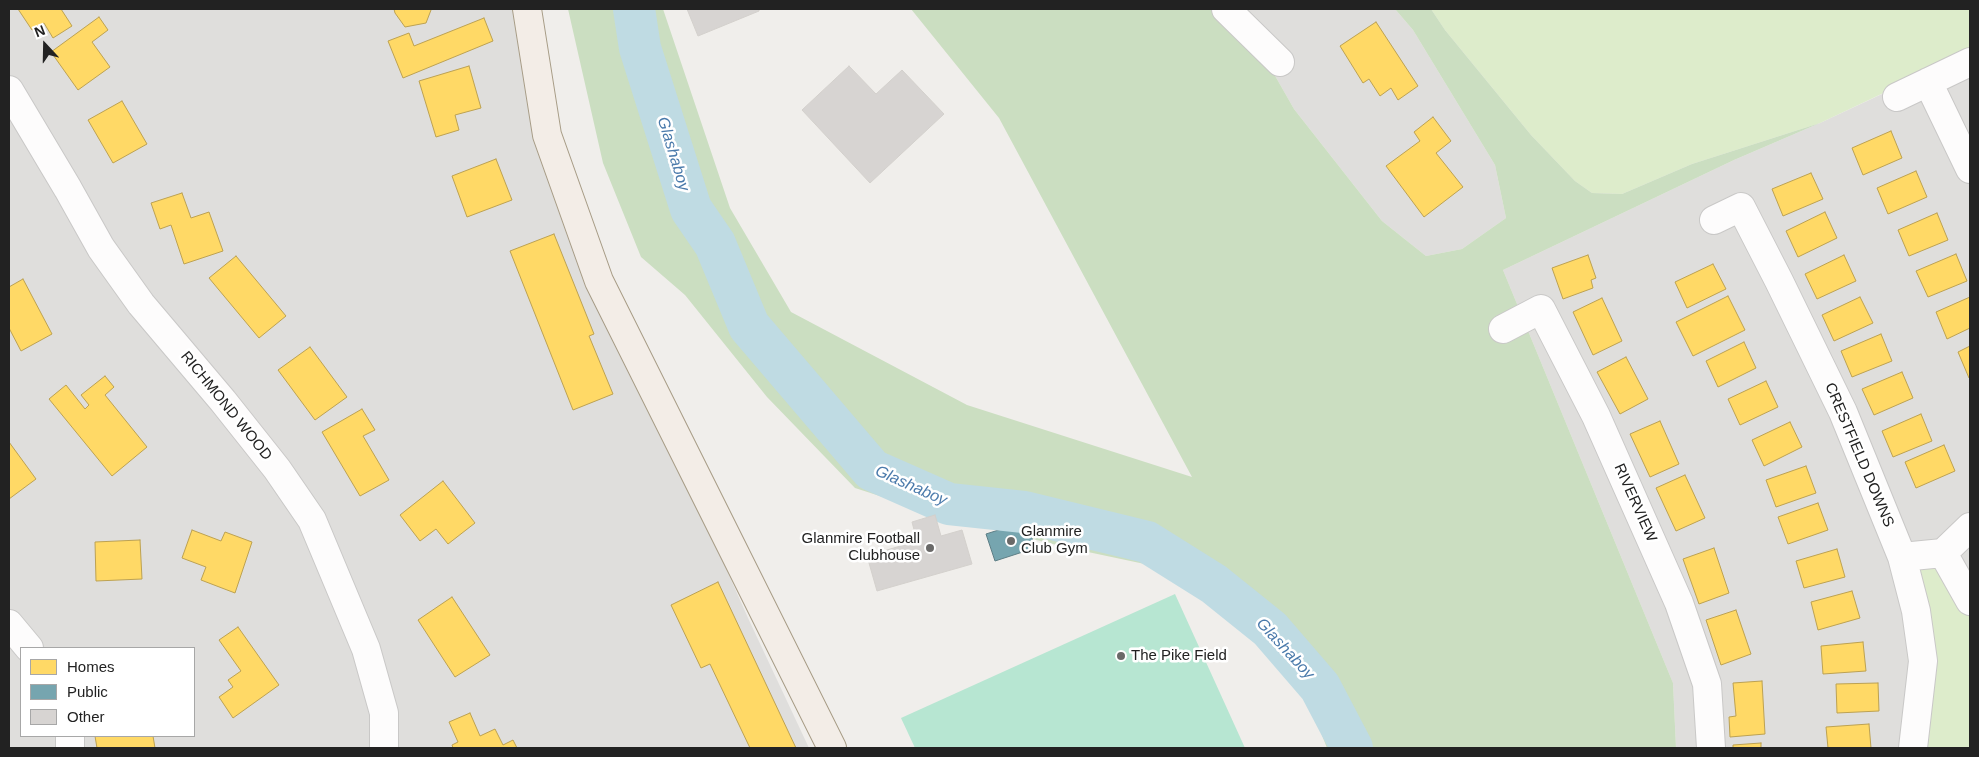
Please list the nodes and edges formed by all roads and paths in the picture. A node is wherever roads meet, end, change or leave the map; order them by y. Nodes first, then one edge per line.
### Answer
1 (527, 9) edge
2 (1226, 9) edge
3 (1280, 62) dead end
4 (1970, 62) edge
5 (1928, 82) junction
6 (9, 90) edge
7 (1897, 97) dead end
8 (1970, 170) edge
9 (1714, 220) dead end
10 (1502, 329) dead end
11 (1970, 527) edge
12 (1943, 553) junction
13 (1902, 557) junction
14 (1970, 601) edge
15 (9, 624) edge
16 (28, 647) edge
17 (384, 748) edge
18 (832, 748) edge
19 (1711, 748) edge
20 (1913, 748) edge

1 - 18 main road
2 - 3 street
4 - 5 street
5 - 7 street
5 - 8 street
6 - 17 street, RICHMOND WOOD
9 - 13 street, CRESTFIELD DOWNS
10 - 19 street, RIVERVIEW
11 - 12 street
12 - 13 street
12 - 14 street
13 - 20 street, CRESTFIELD DOWNS
15 - 16 street

